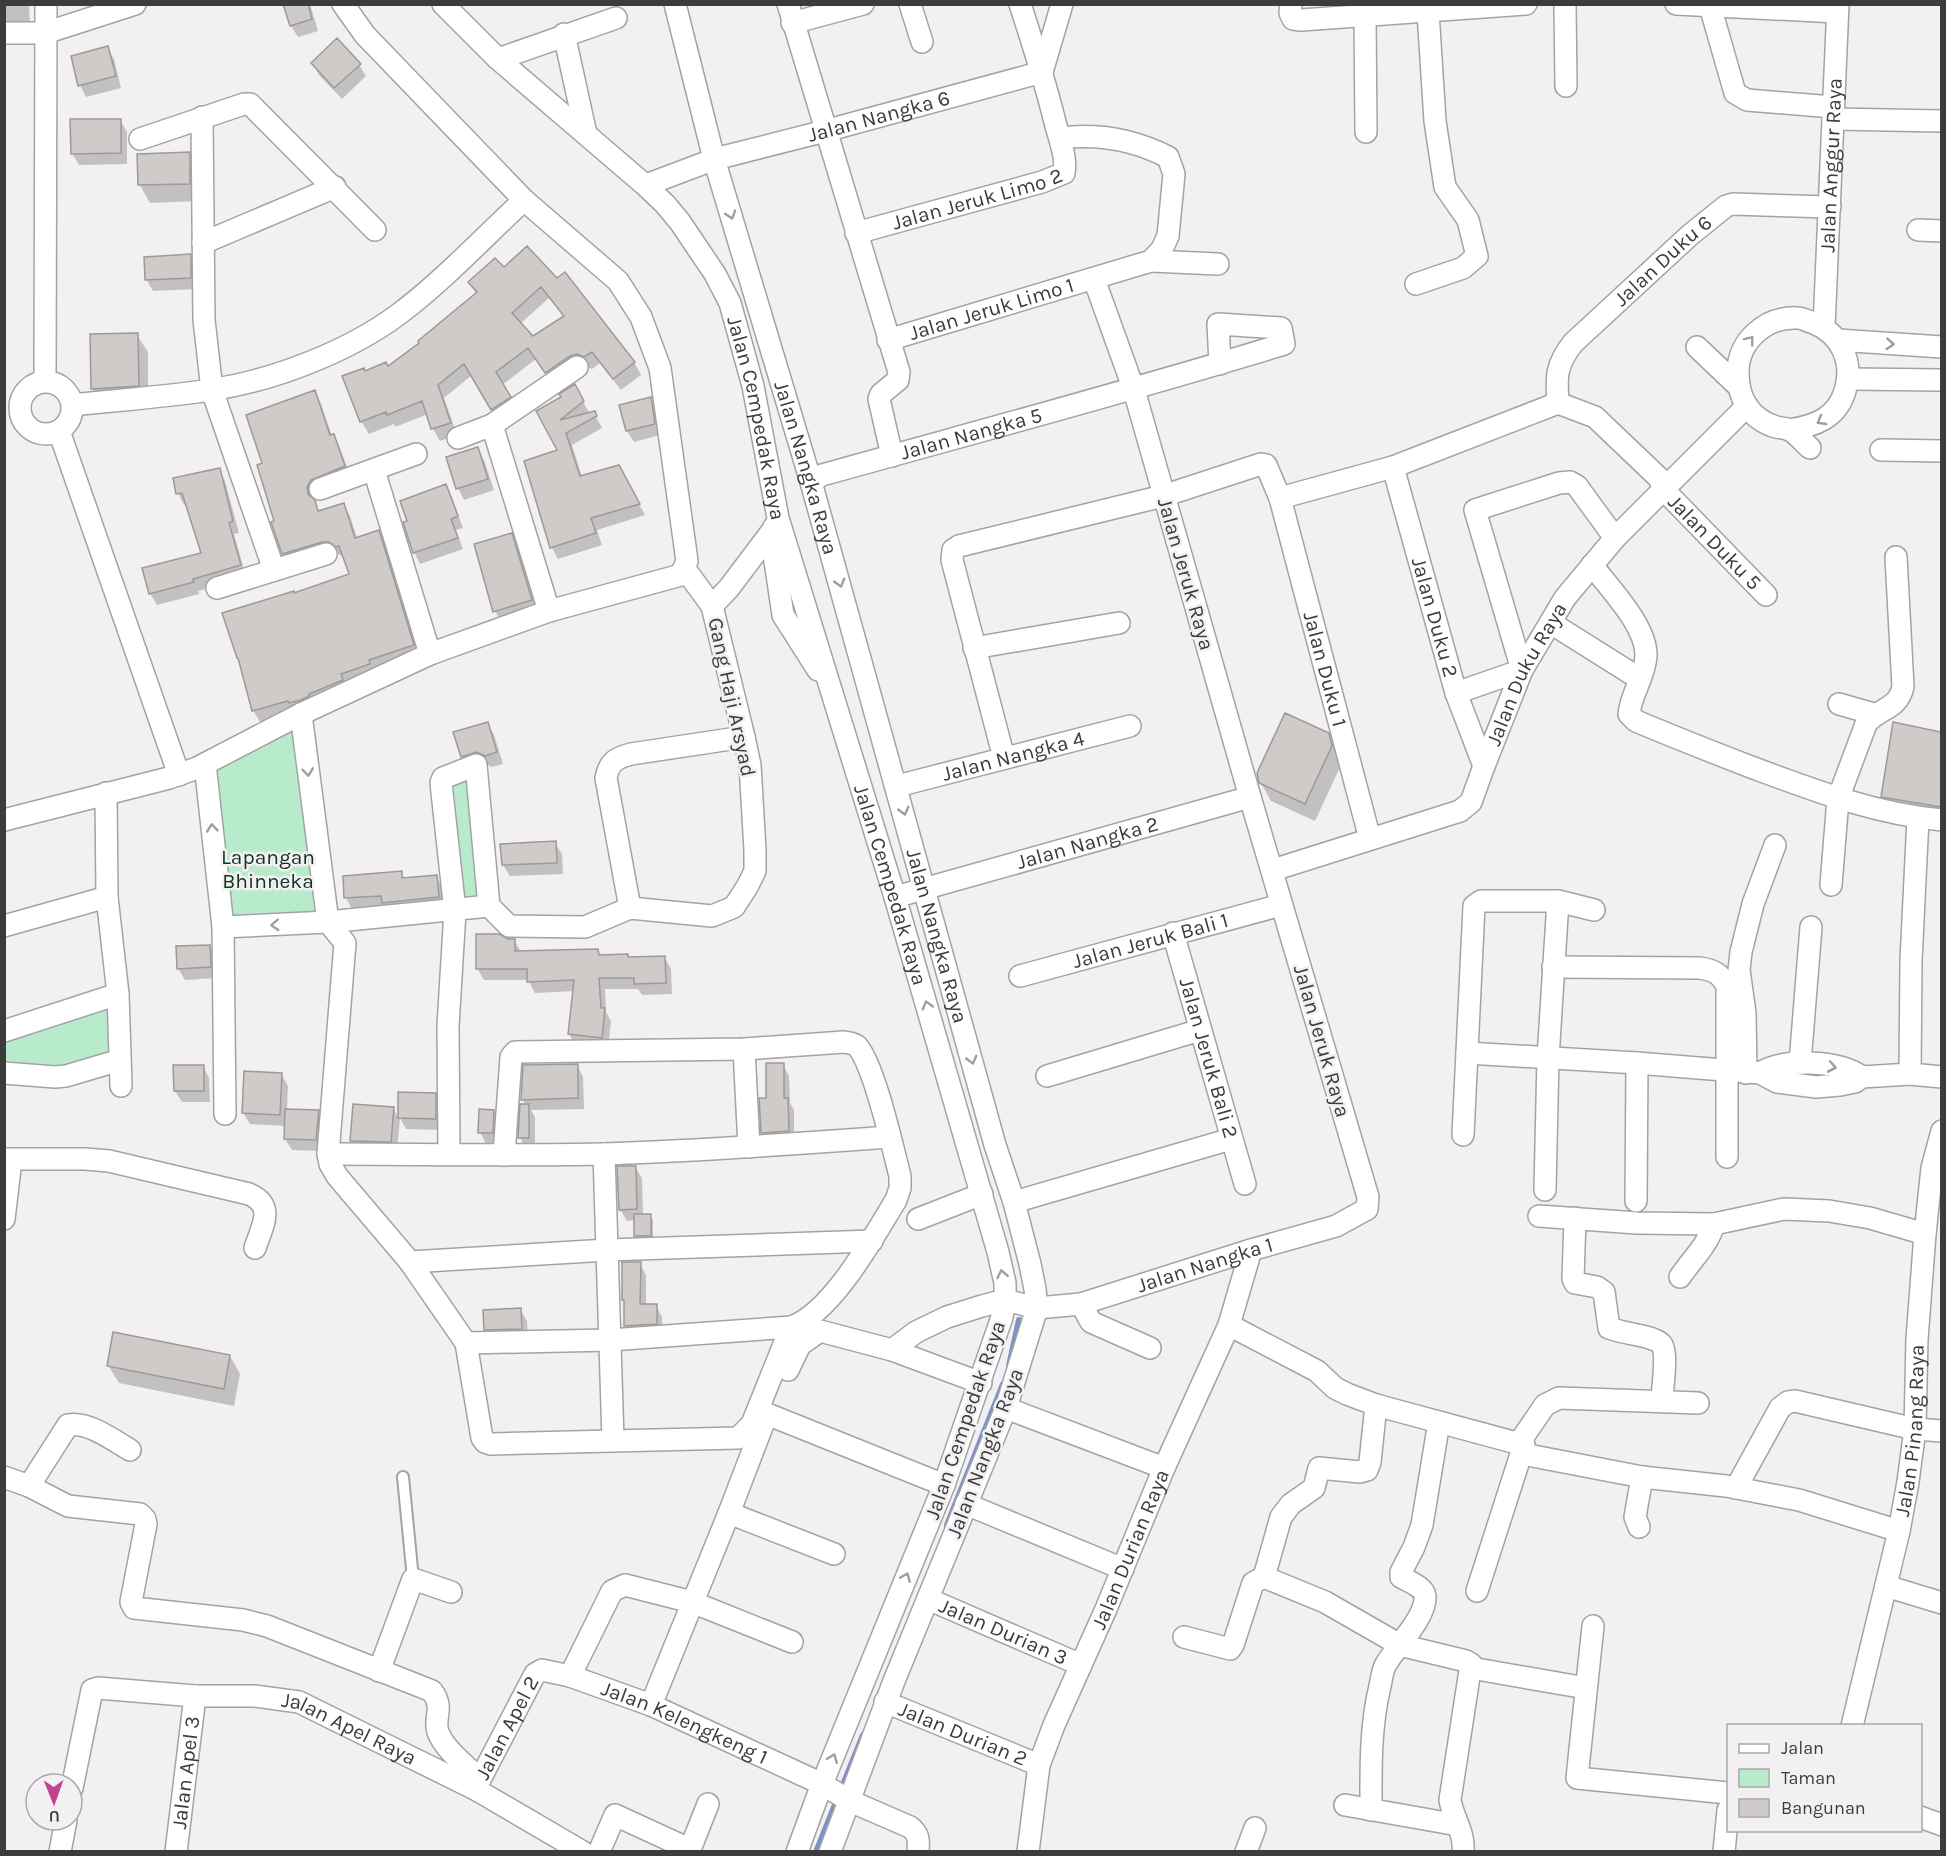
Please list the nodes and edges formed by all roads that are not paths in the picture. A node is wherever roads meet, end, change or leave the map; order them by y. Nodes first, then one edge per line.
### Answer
1 (46, 4) edge
2 (135, 4) edge
3 (343, 4) edge
4 (443, 4) edge
5 (675, 4) edge
6 (863, 4) edge
7 (910, 4) edge
8 (1020, 4) edge
9 (1062, 4) edge
10 (1291, 4) edge
11 (1526, 4) edge
12 (1565, 4) edge
13 (1676, 4) edge
14 (1710, 6) junction
15 (1837, 8) edge
16 (1428, 12) junction
17 (790, 14) edge
18 (1365, 16) junction
19 (616, 18) dead end
20 (4, 33) edge
21 (45, 33) junction
22 (564, 34) junction
23 (922, 42) dead end
24 (498, 59) junction
25 (1042, 72) junction
26 (1566, 86) dead end
27 (1833, 113) junction
28 (202, 117) junction
29 (1941, 121) edge
30 (825, 131) junction
31 (1366, 132) dead end
32 (586, 134) junction
33 (1060, 138) junction
34 (140, 139) dead end
35 (714, 159) junction
36 (646, 185) junction
37 (334, 187) junction
38 (524, 200) junction
39 (1830, 207) junction
40 (375, 230) dead end
41 (1918, 230) dead end
42 (1941, 231) edge
43 (856, 233) junction
44 (203, 243) junction
45 (1151, 261) junction
46 (1218, 264) dead end
47 (1094, 279) junction
48 (1416, 284) dead end
49 (1831, 333) junction
50 (888, 340) junction
51 (1697, 347) dead end
52 (1941, 347) edge
53 (1220, 364) dead end
54 (577, 367) dead end
55 (781, 376) junction
56 (1849, 379) junction
57 (1941, 380) edge
58 (45, 381) junction
59 (753, 386) junction
60 (1738, 386) junction
61 (212, 390) junction
62 (1134, 390) junction
63 (13, 396) edge
64 (1558, 403) junction
65 (73, 405) junction
66 (1747, 406) junction
67 (14, 423) edge
68 (492, 424) junction
69 (1789, 429) junction
70 (59, 431) junction
71 (458, 438) dead end
72 (1810, 448) dead end
73 (1881, 450) dead end
74 (1941, 452) edge
75 (416, 454) dead end
76 (892, 456) junction
77 (1393, 467) junction
78 (374, 470) junction
79 (811, 482) junction
80 (1661, 484) junction
81 (320, 489) dead end
82 (1163, 496) junction
83 (1280, 498) junction
84 (775, 525) junction
85 (1615, 538) junction
86 (326, 554) dead end
87 (1896, 557) dead end
88 (1592, 566) junction
89 (685, 569) junction
90 (274, 570) junction
91 (217, 588) dead end
92 (1766, 595) dead end
93 (712, 606) junction
94 (549, 611) junction
95 (1119, 623) dead end
96 (1551, 623) junction
97 (974, 648) junction
98 (430, 654) junction
99 (1522, 670) junction
100 (1640, 679) junction
101 (1456, 693) junction
102 (1839, 704) dead end
103 (301, 714) junction
104 (1874, 714) junction
105 (1130, 726) dead end
106 (744, 737) junction
107 (1005, 758) junction
108 (205, 764) junction
109 (1484, 766) junction
110 (179, 775) junction
111 (897, 786) junction
112 (106, 793) junction
113 (1250, 798) junction
114 (1838, 799) junction
115 (1918, 818) junction
116 (4, 820) edge
117 (1941, 820) edge
118 (1370, 839) junction
119 (1774, 845) dead end
120 (1273, 870) junction
121 (1831, 885) dead end
122 (925, 888) junction
123 (107, 897) junction
124 (895, 897) junction
125 (1558, 901) junction
126 (1281, 905) junction
127 (489, 906) junction
128 (630, 908) junction
129 (1594, 910) dead end
130 (455, 911) junction
131 (328, 922) junction
132 (4, 926) edge
133 (223, 927) junction
134 (1811, 927) dead end
135 (1173, 933) junction
136 (1553, 967) junction
137 (1020, 976) dead end
138 (118, 994) junction
139 (1200, 1030) junction
140 (4, 1031) edge
141 (744, 1049) junction
142 (1467, 1053) junction
143 (1548, 1058) junction
144 (120, 1060) junction
145 (1637, 1063) junction
146 (1800, 1063) junction
147 (1744, 1072) junction
148 (4, 1073) edge
149 (1910, 1074) junction
150 (1047, 1076) dead end
151 (1862, 1077) junction
152 (1941, 1077) edge
153 (121, 1086) dead end
154 (225, 1114) dead end
155 (1941, 1131) edge
156 (1463, 1135) dead end
157 (890, 1137) junction
158 (1232, 1138) junction
159 (749, 1147) junction
160 (328, 1154) junction
161 (449, 1154) junction
162 (604, 1154) junction
163 (504, 1155) junction
164 (1727, 1157) dead end
165 (8, 1160) edge
166 (1245, 1184) dead end
167 (1545, 1190) dead end
168 (982, 1194) junction
169 (1636, 1201) dead end
170 (1014, 1202) junction
171 (1366, 1209) joint
172 (1539, 1216) dead end
173 (1575, 1218) junction
174 (4, 1219) edge
175 (918, 1219) dead end
176 (1713, 1224) junction
177 (1925, 1234) junction
178 (872, 1241) junction
179 (255, 1248) dead end
180 (607, 1250) junction
181 (1251, 1250) junction
182 (410, 1262) junction
183 (1680, 1277) dead end
184 (1005, 1300) junction
185 (1081, 1304) junction
186 (1036, 1308) junction
187 (1229, 1325) junction
188 (791, 1328) junction
189 (610, 1340) junction
190 (466, 1343) junction
191 (1150, 1348) dead end
192 (892, 1350) junction
193 (981, 1383) junction
194 (1662, 1401) junction
195 (1698, 1402) dead end
196 (1376, 1405) junction
197 (1006, 1408) junction
198 (767, 1414) junction
199 (1440, 1422) junction
200 (1915, 1429) junction
201 (1941, 1431) edge
202 (613, 1440) junction
203 (1521, 1448) junction
204 (130, 1450) dead end
205 (1164, 1468) junction
206 (4, 1477) edge
207 (1642, 1477) junction
208 (403, 1478) dead end
209 (939, 1483) junction
210 (29, 1486) junction
211 (1736, 1488) junction
212 (966, 1504) junction
213 (729, 1513) junction
214 (1639, 1527) dead end
215 (1899, 1531) junction
216 (834, 1554) dead end
217 (1123, 1569) junction
218 (1264, 1577) junction
219 (413, 1579) junction
220 (1886, 1586) junction
221 (1477, 1591) dead end
222 (451, 1592) dead end
223 (928, 1599) junction
224 (692, 1602) junction
225 (1941, 1603) edge
226 (1593, 1626) dead end
227 (1184, 1637) dead end
228 (792, 1642) dead end
229 (1400, 1645) junction
230 (1081, 1665) junction
231 (1471, 1668) junction
232 (542, 1670) joint
233 (379, 1671) junction
234 (570, 1676) junction
235 (1586, 1688) junction
236 (195, 1696) junction
237 (885, 1702) junction
238 (651, 1705) junction
239 (1852, 1724) edge
240 (1039, 1765) junction
241 (75, 1772) edge
242 (477, 1784) junction
243 (822, 1784) junction
244 (1727, 1793) edge
245 (850, 1801) junction
246 (708, 1804) dead end
247 (1345, 1805) dead end
248 (1371, 1810) junction
249 (1922, 1818) edge
250 (1727, 1820) edge
251 (1941, 1824) edge
252 (1458, 1825) junction
253 (1255, 1828) dead end
254 (64, 1832) edge
255 (689, 1850) edge
256 (60, 1851) edge
257 (176, 1851) edge
258 (583, 1851) edge
259 (599, 1851) edge
260 (796, 1851) edge
261 (830, 1851) edge
262 (918, 1851) edge
263 (1028, 1851) edge
264 (1246, 1851) edge
265 (1462, 1851) edge
266 (1724, 1851) edge

1 - 21 street
2 - 21 street
3 - 38 street
4 - 24 street, Jalan Cempedak Raya
5 - 35 street, Jalan Nangka Raya
6 - 17 street
7 - 23 street
8 - 25 street
9 - 25 street
10 - 18 street
11 - 16 street
12 - 26 street
13 - 14 street
14 - 15 street
14 - 27 street
15 - 27 street, Jalan Anggur Raya
16 - 18 street
16 - 48 street
17 - 30 street
18 - 31 street
19 - 22 street
20 - 21 street
21 - 58 street
22 - 24 street
22 - 32 street
24 - 32 street, Jalan Cempedak Raya
25 - 30 street, Jalan Nangka 6
25 - 33 street
27 - 29 street
27 - 39 street, Jalan Anggur Raya
28 - 34 street
28 - 37 street
28 - 44 street
30 - 35 street, Jalan Nangka 6
30 - 43 street
32 - 36 street, Jalan Cempedak Raya
33 - 43 street, Jalan Jeruk Limo 2
33 - 45 street
35 - 36 street, Jalan Nangka 6
35 -> 55 street, Jalan Nangka Raya
36 - 59 street, Jalan Cempedak Raya
37 - 40 street
37 - 44 street
38 - 61 street
38 - 89 street
39 - 49 street, Jalan Anggur Raya
39 - 64 street, Jalan Duku 6
41 - 42 street
43 - 50 street
44 - 61 street
45 - 46 street
45 - 47 street
47 - 50 street, Jalan Jeruk Limo 1
47 - 62 street, Jalan Jeruk Raya
49 -> 52 street
49 - 56 street, Jalan Anggur Raya
60 -> 49 street
50 - 76 street
51 - 60 street
53 - 62 street, Jalan Nangka 5
54 - 68 street
55 - 59 street
55 - 79 street, Jalan Nangka Raya
56 - 57 street
56 -> 69 street
58 - 63 street
58 - 65 street
59 - 84 street, Jalan Cempedak Raya
60 - 66 street
61 - 65 street
61 - 90 street
62 - 76 street, Jalan Nangka 5
62 - 82 street, Jalan Jeruk Raya
63 - 67 street
64 - 77 street
64 - 80 street
65 - 70 street
66 - 69 street
66 - 80 street, Jalan Duku Raya
67 - 70 street
68 - 71 street
68 - 94 street
69 - 72 street
70 - 110 street
73 - 74 street
75 - 78 street
76 - 79 street, Jalan Nangka 5
77 - 83 street
77 - 101 street, Jalan Duku 2
78 - 81 street
78 - 98 street
79 -> 111 street, Jalan Nangka Raya
80 - 85 street, Jalan Duku Raya
80 - 92 street, Jalan Duku 5
82 - 83 street, Jalan Duku 1
82 - 97 street, Jalan Duku 1
82 - 113 street, Jalan Jeruk Raya
83 - 118 street, Jalan Duku 1
84 - 93 street, Gang Haji Arsyad
84 - 124 street, Jalan Cempedak Raya
85 - 88 street, Jalan Duku Raya
85 - 99 street
86 - 90 street
87 - 104 street
88 - 96 street, Jalan Duku Raya
88 - 100 street
89 - 93 street
89 - 94 street
90 - 91 street
93 - 106 street, Gang Haji Arsyad
94 - 98 street
95 - 97 street
96 - 99 street, Jalan Duku Raya
96 - 100 street
97 - 107 street
98 - 103 street
99 - 101 street
99 - 109 street, Jalan Duku Raya
100 - 114 street
101 - 109 street, Jalan Duku 2
102 - 104 street
103 - 108 street
103 -> 131 street
104 - 114 street
105 - 107 street, Jalan Nangka 4
106 - 128 street, Gang Haji Arsyad
106 - 128 street
107 - 111 street, Jalan Nangka 4
108 - 110 street
133 -> 108 street
109 - 118 street, Jalan Duku Raya
110 - 112 street
111 -> 122 street, Jalan Nangka Raya
112 - 116 street
112 - 123 street
113 - 120 street, Jalan Jeruk Raya
113 - 122 street, Jalan Nangka 2
114 - 115 street
114 - 121 street
115 - 117 street
115 - 149 street
118 - 120 street, Jalan Duku Raya
119 - 147 street
120 - 126 street, Jalan Jeruk Raya
122 - 124 street, Jalan Nangka 2
122 -> 170 street, Jalan Nangka Raya
123 - 132 street
123 - 138 street
168 -> 124 street, Jalan Cempedak Raya
125 - 129 street
125 - 136 street
125 - 142 street
126 - 135 street, Jalan Jeruk Bali 1
126 - 171 street, Jalan Jeruk Raya
127 - 128 street, Gang Haji Arsyad
127 - 130 street
127 - 130 street
130 - 131 street
130 - 161 street
131 -> 133 street
131 - 160 street
133 - 154 street
134 - 146 street
135 - 137 street, Jalan Jeruk Bali 1
135 - 139 street, Jalan Jeruk Bali 2
136 - 143 street
136 - 147 street
138 - 140 street
138 - 144 street
139 - 150 street
139 - 158 street, Jalan Jeruk Bali 2
141 - 157 street
141 - 159 street
141 - 163 street
142 - 143 street
142 - 156 street
143 - 145 street
143 - 167 street
144 - 148 street
144 - 153 street
145 - 147 street
145 - 169 street
146 - 147 street
146 -> 151 street
147 - 151 street
147 - 164 street
149 - 151 street
149 - 152 street
155 - 177 street, Jalan Pinang Raya
157 - 159 street
157 - 178 street
158 - 166 street, Jalan Jeruk Bali 2
158 - 170 street
159 - 162 street
160 - 161 street
160 - 182 street
161 - 163 street
162 - 163 street
162 - 180 street
165 - 174 street
165 - 179 street
168 - 175 street
184 -> 168 street, Jalan Cempedak Raya
170 - 186 street, Jalan Nangka Raya
171 - 181 street, Jalan Nangka 1
172 - 173 street
173 - 176 street
173 - 194 street
176 - 177 street
176 - 183 street
177 - 200 street, Jalan Pinang Raya
178 - 180 street
178 - 188 street
180 - 182 street
180 - 189 street
181 - 185 street, Jalan Nangka 1
181 - 187 street, Jalan Durian Raya
182 - 190 street
184 - 186 street, Jalan Nangka 1
184 - 192 street
184 - 193 street, Jalan Cempedak Raya
185 - 186 street, Jalan Nangka 1
185 - 191 street
186 - 197 street, Jalan Nangka Raya
187 - 196 street
187 - 205 street, Jalan Durian Raya
188 - 189 street
188 - 202 street
189 - 190 street
189 - 202 street
190 - 202 street
192 - 193 street
192 - 198 street
193 - 209 street, Jalan Cempedak Raya
194 - 195 street
194 - 203 street
196 - 199 street
196 - 218 street
197 - 205 street
197 - 212 street, Jalan Nangka Raya
198 - 209 street
198 - 213 street
199 - 203 street
199 - 229 street
200 - 201 street
200 - 211 street
200 - 215 street, Jalan Pinang Raya
203 - 207 street
203 - 221 street
204 - 210 street
205 - 217 street, Jalan Durian Raya
206 - 210 street
207 - 211 street
207 - 214 street
208 - 219 lane
243 -> 209 street, Jalan Cempedak Raya
210 - 233 street
211 - 215 street
212 - 217 street
212 - 223 street, Jalan Nangka Raya
213 - 216 street
213 - 224 street
215 - 220 street, Jalan Pinang Raya
217 - 230 street, Jalan Durian Raya
218 - 227 street
218 - 229 street
219 - 222 street
219 - 233 street
220 - 225 street
220 - 239 street, Jalan Pinang Raya
223 - 230 street, Jalan Durian 3
223 - 237 street, Jalan Nangka Raya
224 - 228 street
224 - 234 street
224 - 238 street
226 - 235 street
229 - 231 street
229 - 248 street
230 - 240 street, Jalan Durian Raya
231 - 235 street
231 - 252 street
232 - 234 street, Jalan Kelengkeng 1
232 - 242 street, Jalan Apel 2
233 - 242 street
234 - 238 street, Jalan Kelengkeng 1
235 - 244 street
236 - 241 street, Jalan Apel Raya
236 - 242 street, Jalan Apel Raya
236 - 257 street, Jalan Apel 3
237 - 240 street, Jalan Durian 2
237 - 245 street, Jalan Nangka Raya
238 - 243 street, Jalan Kelengkeng 1
240 - 263 street, Jalan Durian Raya
242 - 258 street, Jalan Apel Raya
243 - 245 street, Jalan Kelengkeng 1
243 - 260 street, Jalan Cempedak Raya
245 - 261 street, Jalan Nangka Raya
245 - 262 street, Jalan Kelengkeng 1
246 - 255 street
247 - 248 street
248 - 252 street
249 - 251 street
250 - 266 street
252 - 265 street
253 - 264 street
254 - 256 street
255 - 259 street

